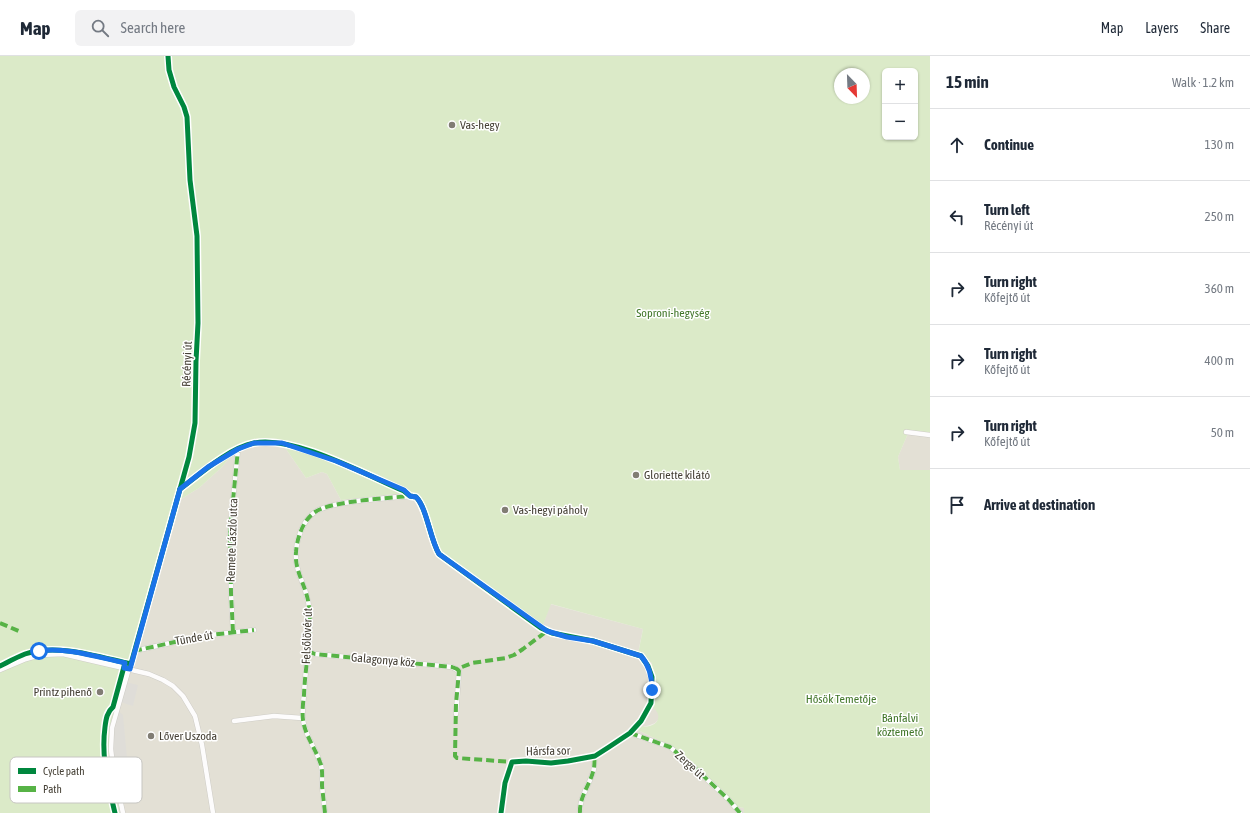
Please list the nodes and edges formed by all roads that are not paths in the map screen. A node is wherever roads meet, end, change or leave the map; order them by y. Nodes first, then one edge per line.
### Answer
1 (168, 56) edge
2 (906, 432) dead end
3 (930, 435) edge
4 (238, 449) junction
5 (180, 489) junction
6 (410, 496) junction
7 (254, 630) dead end
8 (233, 632) junction
9 (134, 651) junction
10 (308, 651) junction
11 (0, 670) edge
12 (129, 671) junction
13 (456, 714) dead end
14 (302, 718) junction
15 (234, 721) dead end
16 (630, 733) junction
17 (594, 756) junction
18 (112, 757) edge
19 (121, 803) edge
20 (123, 813) edge
21 (213, 813) edge
22 (326, 813) edge
23 (501, 813) edge
24 (580, 813) edge
25 (740, 813) edge

1 - 5 street, Récényi út
2 - 3 street
4 - 5 street, Hársfa sor
4 - 6 street, Hársfa sor
4 - 8 street, Remete László utca
5 - 9 street, Récényi út
6 - 10 street, Felsőlövér út
6 - 16 street, Hársfa sor
7 - 8 street, Tünde út
8 - 9 street, Tünde út
9 - 12 street, Récényi út
10 - 13 street, Galagonya köz
10 - 14 street, Felsőlövér út
11 - 12 street
12 - 18 street, Récényi út
12 - 21 street
14 - 15 street
14 - 22 street, Felsőlövér út
16 - 17 street, Hársfa sor
16 - 25 street, Zerge út
17 - 23 street, Hársfa sor
17 - 24 street
19 - 20 street, Récényi út

